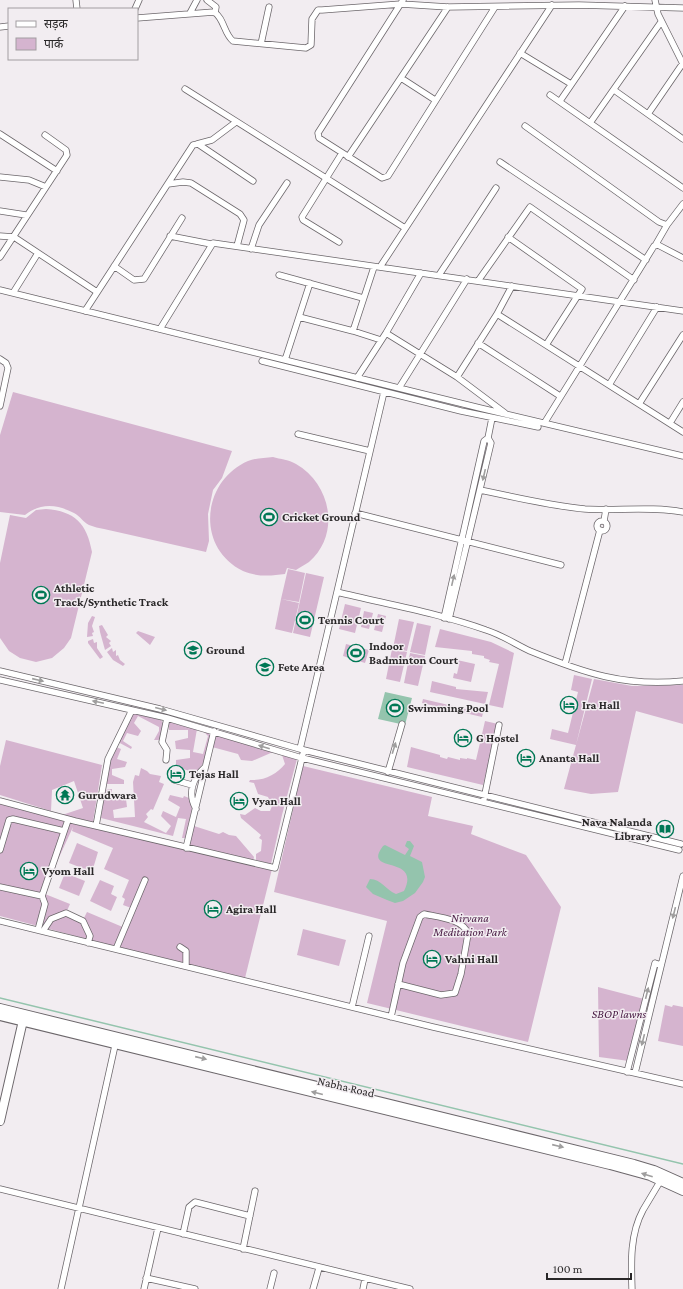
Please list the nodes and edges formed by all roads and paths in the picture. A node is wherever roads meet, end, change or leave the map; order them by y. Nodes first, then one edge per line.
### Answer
1 (197, 0) edge
2 (207, 0) edge
3 (442, 0) edge
4 (504, 0) edge
5 (402, 2) edge
6 (579, 3) edge
7 (655, 3) edge
8 (439, 6) junction
9 (552, 6) junction
10 (625, 6) junction
11 (269, 7) dead end
12 (448, 7) junction
13 (498, 7) junction
14 (683, 8) edge
15 (215, 13) junction
16 (190, 14) junction
17 (138, 18) edge
18 (661, 22) junction
19 (261, 44) junction
20 (520, 53) junction
21 (683, 63) edge
22 (401, 78) junction
23 (571, 84) junction
24 (185, 89) dead end
25 (614, 90) junction
26 (550, 95) dead end
27 (435, 100) junction
28 (560, 101) junction
29 (648, 114) junction
30 (236, 122) junction
31 (590, 123) junction
32 (524, 126) dead end
33 (0, 134) edge
34 (45, 135) dead end
35 (683, 138) edge
36 (196, 144) junction
37 (342, 153) junction
38 (348, 158) junction
39 (500, 162) dead end
40 (57, 171) junction
41 (1, 177) edge
42 (326, 179) junction
43 (253, 181) dead end
44 (287, 183) dead end
45 (168, 184) junction
46 (46, 188) junction
47 (496, 188) dead end
48 (683, 188) edge
49 (683, 204) edge
50 (0, 212) edge
51 (676, 214) junction
52 (26, 216) junction
53 (182, 218) dead end
54 (683, 218) edge
55 (667, 225) junction
56 (405, 228) junction
57 (0, 236) edge
58 (170, 236) junction
59 (14, 237) junction
60 (508, 237) junction
61 (339, 242) dead end
62 (211, 244) junction
63 (656, 244) junction
64 (237, 246) junction
65 (251, 249) junction
66 (38, 253) junction
67 (0, 258) edge
68 (683, 258) edge
69 (646, 260) junction
70 (114, 266) junction
71 (377, 267) junction
72 (421, 273) junction
73 (279, 275) dead end
74 (439, 275) junction
75 (467, 279) junction
76 (634, 280) junction
77 (478, 281) junction
78 (310, 283) junction
79 (512, 286) junction
80 (0, 290) edge
81 (97, 292) junction
82 (13, 293) junction
83 (579, 297) junction
84 (363, 298) junction
85 (620, 302) junction
86 (657, 307) junction
87 (85, 311) junction
88 (683, 311) edge
89 (497, 314) junction
90 (299, 317) junction
91 (160, 329) junction
92 (353, 331) junction
93 (386, 333) junction
94 (683, 335) edge
95 (381, 340) junction
96 (478, 343) junction
97 (546, 345) junction
98 (419, 355) junction
99 (0, 359) edge
100 (285, 360) junction
101 (262, 361) dead end
102 (579, 367) junction
103 (456, 377) junction
104 (356, 378) junction
105 (609, 385) junction
106 (399, 388) junction
107 (384, 392) junction
108 (560, 396) junction
109 (683, 402) edge
110 (639, 404) junction
111 (0, 406) edge
112 (506, 414) junction
113 (492, 418) junction
114 (545, 422) junction
115 (670, 424) junction
116 (538, 427) dead end
117 (683, 432) edge
118 (298, 434) dead end
119 (488, 438) junction
120 (370, 451) junction
121 (683, 456) edge
122 (480, 490) junction
123 (606, 509) junction
124 (683, 512) edge
125 (354, 513) junction
126 (465, 540) junction
127 (561, 565) dead end
128 (337, 592) junction
129 (447, 619) junction
130 (565, 664) junction
131 (0, 671) edge
132 (0, 680) edge
133 (683, 681) edge
134 (123, 700) junction
135 (120, 707) junction
136 (132, 710) junction
137 (167, 718) junction
138 (402, 724) dead end
139 (499, 724) dead end
140 (214, 731) junction
141 (302, 753) junction
142 (166, 760) dead end
143 (206, 766) junction
144 (388, 772) junction
145 (174, 780) dead end
146 (192, 785) junction
147 (484, 799) junction
148 (0, 801) edge
149 (196, 809) junction
150 (68, 820) junction
151 (96, 826) junction
152 (64, 831) junction
153 (681, 847) edge
154 (186, 848) junction
155 (0, 850) edge
156 (683, 876) edge
157 (145, 880) dead end
158 (0, 887) edge
159 (42, 896) junction
160 (0, 921) edge
161 (40, 930) junction
162 (370, 936) dead end
163 (88, 943) junction
164 (180, 947) dead end
165 (116, 949) junction
166 (661, 965) junction
167 (186, 966) junction
168 (398, 984) junction
169 (352, 1007) junction
170 (0, 1008) edge
171 (0, 1016) edge
172 (391, 1016) junction
173 (23, 1018) junction
174 (117, 1041) junction
175 (627, 1072) junction
176 (635, 1073) junction
177 (683, 1084) edge
178 (0, 1121) edge
179 (660, 1180) junction
180 (683, 1183) edge
181 (0, 1189) edge
182 (255, 1191) dead end
183 (683, 1191) edge
184 (79, 1209) junction
185 (250, 1216) junction
186 (158, 1228) junction
187 (183, 1234) junction
188 (243, 1249) junction
189 (318, 1268) junction
190 (274, 1273) dead end
191 (146, 1278) junction
192 (365, 1278) junction
193 (61, 1289) edge
194 (144, 1289) edge
195 (195, 1289) edge
196 (270, 1289) edge
197 (313, 1289) edge
198 (363, 1289) edge
199 (410, 1289) edge
200 (632, 1289) edge

1 - 16 street
2 - 15 street
3 - 8 street
4 - 13 street
5 - 8 street
5 - 19 street
5 - 37 street
6 - 9 street
6 - 10 street
7 - 10 street
7 - 14 street
7 - 18 street
8 - 12 street
9 - 13 street
9 - 20 street
10 - 23 street
11 - 19 street
12 - 13 street
12 - 22 street
13 - 27 street
15 - 16 street
15 - 19 street
16 - 17 street
18 - 21 street
18 - 25 street
20 - 23 street
20 - 56 street
21 - 29 street
22 - 27 street
22 - 38 street
23 - 28 street
24 - 30 street
25 - 29 street
25 - 31 street
26 - 28 street
27 - 38 street
28 - 31 street
29 - 35 street
30 - 36 street
30 - 42 street
31 - 48 street
32 - 55 street
33 - 40 street
34 - 40 street
36 - 43 street
36 - 45 street
37 - 38 street
37 - 42 street
39 - 69 street
40 - 46 street
41 - 46 street
42 - 56 street
42 - 61 street
44 - 65 street
45 - 64 street
45 - 70 street
46 - 52 street
47 - 74 street
49 - 51 street
50 - 52 street
51 - 54 street
51 - 55 street
52 - 59 street
53 - 58 street
55 - 63 street
56 - 71 street
57 - 59 street
58 - 62 street
58 - 70 street
59 - 66 street
59 - 67 street
60 - 76 street
60 - 77 street
60 - 83 street
62 - 64 street
62 - 91 street
63 - 68 street
63 - 69 street
64 - 65 street
65 - 71 street
66 - 81 street
66 - 82 street
69 - 76 street
70 - 81 street
71 - 72 street
71 - 84 street
72 - 74 street
72 - 93 street
73 - 78 street
74 - 75 street
75 - 77 street
75 - 98 street
76 - 85 street
77 - 79 street
78 - 84 street
78 - 90 street
79 - 83 street
79 - 89 street
80 - 82 street
81 - 87 street
82 - 87 street
83 - 85 street
83 - 97 street
84 - 92 street
85 - 86 street
85 - 102 street
86 - 88 street
86 - 105 street
87 - 91 street
89 - 96 street
89 - 97 street
90 - 92 street
90 - 100 street
91 - 100 street
92 - 95 street
93 - 95 street
93 - 98 street
94 - 110 street
95 - 104 street
96 - 103 street
96 - 108 street
97 - 102 street
98 - 103 street
98 - 106 street
99 - 111 street
100 - 104 street
101 - 107 street
102 - 105 street
102 - 108 street
103 - 112 street
104 - 106 street
105 - 110 street
106 - 112 street
107 - 113 street
107 - 120 street
108 - 114 street
109 - 115 street
110 - 115 street
112 - 114 street
113 - 116 street
113 - 119 street
114 - 121 street
115 - 117 street
118 - 120 street
119 -> 122 street
119 - 126 street
120 - 125 street
122 - 123 street
122 - 126 street
123 - 124 street
123 - 130 street
125 - 126 street
125 - 128 street
126 - 127 street
126 - 129 street
128 - 129 street
128 - 141 street
129 - 130 street
130 - 133 street
131 -> 134 street
135 -> 132 street
134 - 135 street
134 -> 141 street
135 - 136 street
136 - 137 street
136 - 151 street
137 - 140 street
137 - 142 street
144 -> 138 street
139 - 147 street
141 -> 140 street
140 - 143 street
141 - 144 street
141 - 147 street
141 - 154 street
143 - 146 street
143 - 149 street
144 - 147 street
145 - 146 street
146 - 149 street
147 - 153 street
148 - 150 street
149 - 154 street
150 - 151 street
150 - 152 street
151 - 154 street
152 - 155 street
152 - 159 street
156 -> 166 street
157 - 165 street
158 - 159 street
159 - 161 street
160 - 161 street
161 - 163 street
161 - 163 street
162 - 169 street
163 - 165 street
164 - 167 street
165 - 167 street
175 -> 166 street
166 -> 176 street
167 - 169 street
168 - 168 street
168 - 172 street
169 - 172 street
170 - 173 main road, Nabha Road
171 - 173 main road, Nabha Road
172 - 175 street
173 - 174 main road, Nabha Road
173 - 178 main road
179 -> 174 main road, Nabha Road
174 -> 180 main road, Nabha Road
174 - 184 street
175 - 176 street
176 - 177 street
179 - 183 main road, Nabha Road
179 - 200 street
181 - 184 street
182 - 185 street
184 - 186 street
184 - 193 street
185 - 187 street
185 - 188 street
186 - 187 street
186 - 191 street
187 - 188 street
188 - 189 street
189 - 192 street
189 - 197 street
190 - 196 street
191 - 194 street
191 - 195 street
192 - 198 street
192 - 199 street

